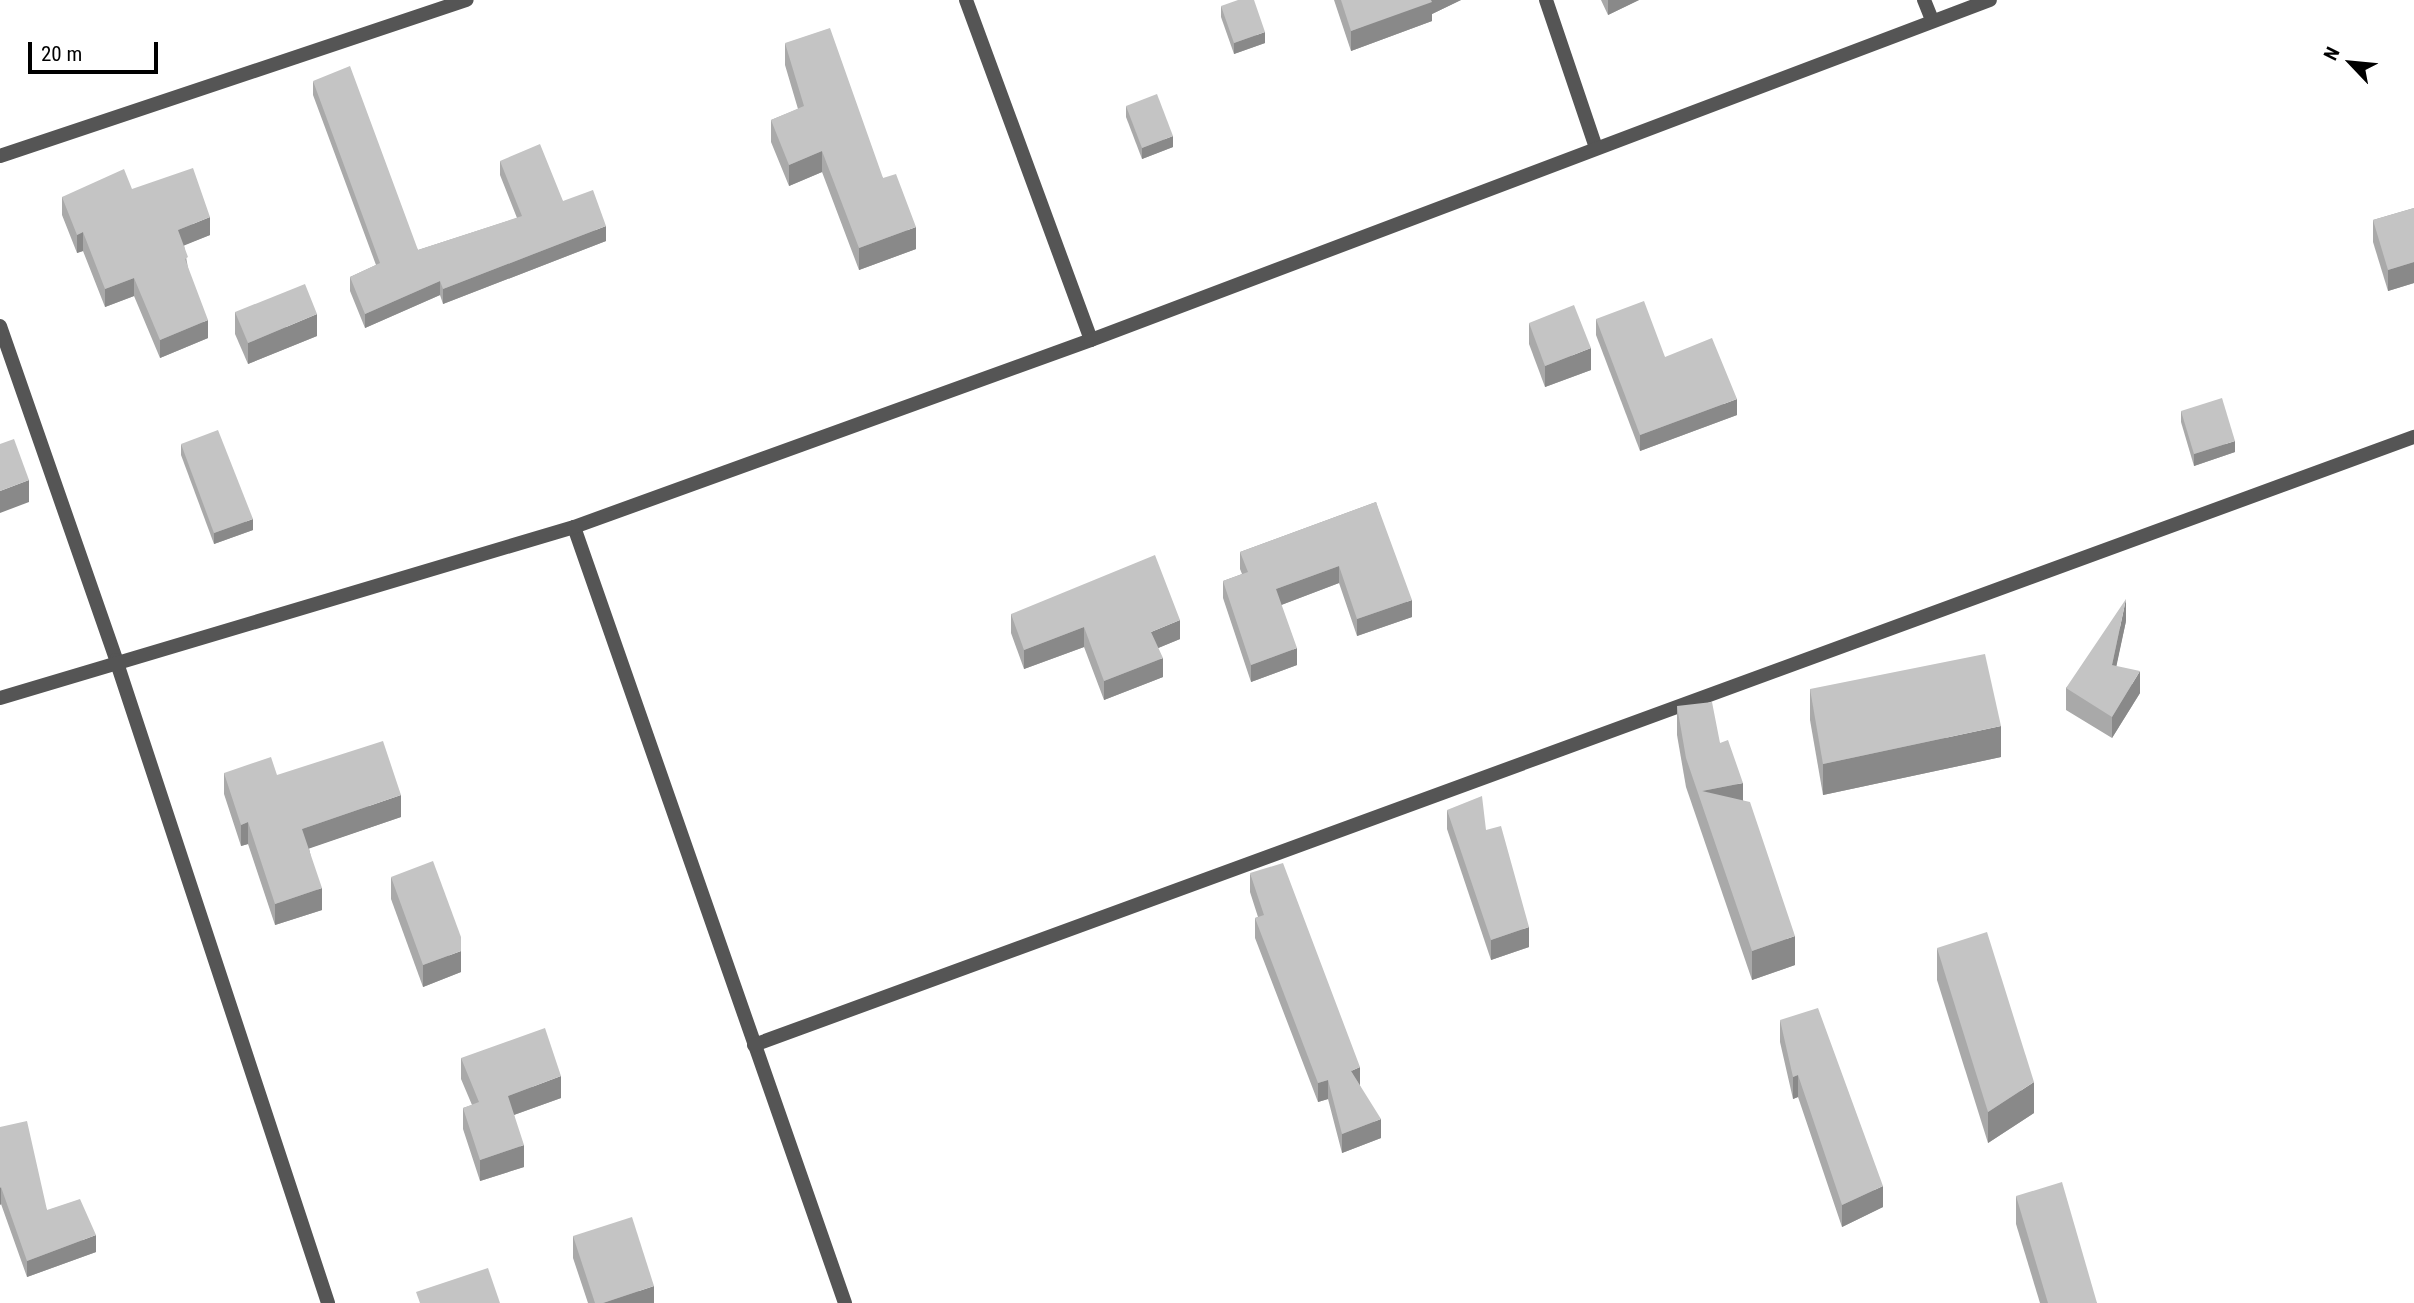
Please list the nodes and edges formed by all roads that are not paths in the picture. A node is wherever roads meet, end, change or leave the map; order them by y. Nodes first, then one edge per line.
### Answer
1 (467, 0) edge
2 (966, 0) edge
3 (1546, 0) edge
4 (1924, 0) edge
5 (1990, 0) edge
6 (431, 6) edge
7 (1932, 20) junction
8 (1596, 148) junction
9 (0, 156) edge
10 (0, 326) edge
11 (1091, 340) junction
12 (2414, 437) edge
13 (574, 527) junction
14 (116, 660) junction
15 (0, 698) edge
16 (754, 1045) junction
17 (328, 1303) edge
18 (845, 1303) edge

1 - 6 street
2 - 11 street
3 - 8 street
4 - 7 street
5 - 7 street
6 - 9 street
7 - 8 street
8 - 11 street
10 - 14 street
11 - 13 street
12 - 16 street
13 - 14 street
13 - 16 street
14 - 15 street
14 - 17 street
16 - 18 street

